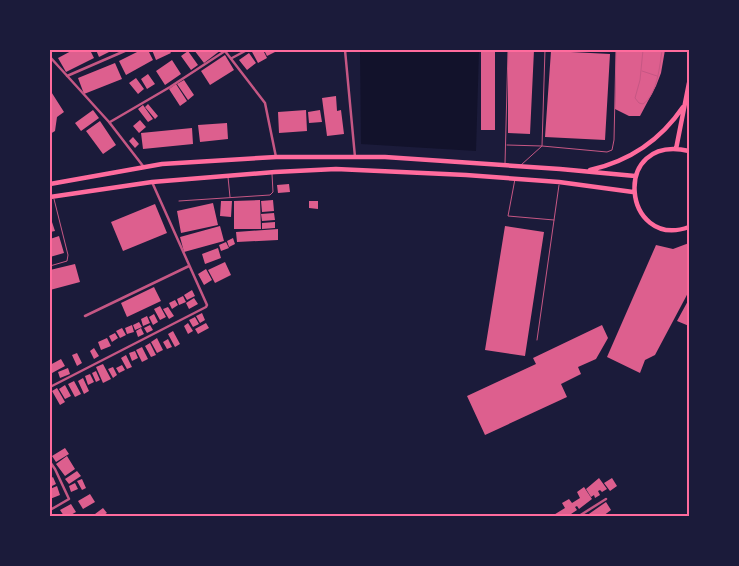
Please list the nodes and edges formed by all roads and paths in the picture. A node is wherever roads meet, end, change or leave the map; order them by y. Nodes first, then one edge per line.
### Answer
1 (127, 50) edge
2 (225, 50) edge
3 (247, 50) edge
4 (345, 50) edge
5 (508, 50) edge
6 (545, 50) edge
7 (616, 50) edge
8 (643, 50) edge
9 (662, 50) edge
10 (50, 57) edge
11 (232, 58) junction
12 (642, 71) junction
13 (68, 76) junction
14 (657, 76) junction
15 (689, 83) edge
16 (684, 107) junction
17 (109, 122) junction
18 (507, 145) junction
19 (542, 146) junction
20 (676, 149) junction
21 (689, 151) edge
22 (276, 157) junction
23 (355, 157) junction
24 (506, 165) junction
25 (521, 166) junction
26 (144, 168) junction
27 (586, 171) junction
28 (272, 172) junction
29 (228, 176) junction
30 (636, 176) junction
31 (516, 179) junction
32 (152, 182) junction
33 (559, 182) junction
34 (50, 184) edge
35 (634, 192) junction
36 (51, 196) edge
37 (230, 197) junction
38 (178, 200) dead end
39 (554, 220) junction
40 (689, 227) edge
41 (50, 266) edge
42 (189, 266) junction
43 (85, 316) dead end
44 (537, 340) dead end
45 (50, 387) edge
46 (50, 462) edge
47 (606, 499) dead end
48 (50, 510) edge
49 (579, 516) edge

1 - 13 street
2 - 11 street
2 - 17 street
3 - 11 street
4 - 23 street
5 - 18 lane
6 - 19 lane
7 - 19 lane
8 - 12 lane
9 - 14 lane
10 - 13 street
11 - 22 street
12 - 14 lane
12 - 14 lane
13 - 17 street
15 - 16 highway
16 - 20 highway
16 - 27 highway
17 - 26 street
18 - 19 lane
18 - 24 lane
19 - 25 lane
20 - 21 highway
20 - 30 highway
22 - 23 highway
22 - 26 highway
23 - 24 highway
24 - 25 highway
25 - 27 highway
26 - 34 highway
27 - 30 highway
28 - 29 highway
28 - 31 highway
28 - 37 lane
29 - 32 highway
29 - 37 lane
30 - 35 highway
31 - 33 highway
31 - 39 lane
32 - 36 highway
32 - 42 street
33 - 35 highway
33 - 39 lane
35 - 40 highway
36 - 41 lane
37 - 38 lane
39 - 44 lane
42 - 43 street
42 - 45 street
46 - 48 street
47 - 49 street

